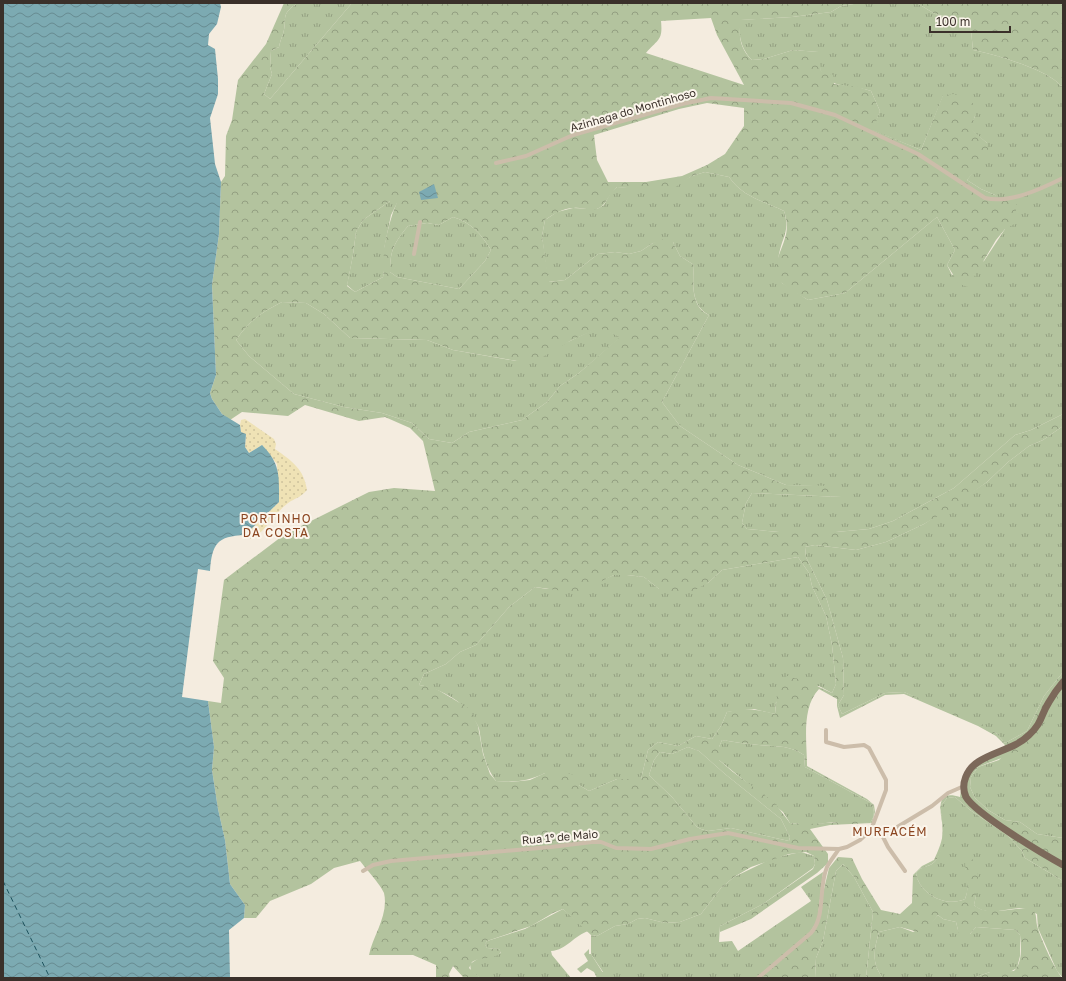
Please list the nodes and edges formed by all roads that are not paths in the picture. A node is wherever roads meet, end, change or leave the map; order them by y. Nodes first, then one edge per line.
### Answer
1 (496, 163) dead end
2 (1063, 178) edge
3 (420, 222) dead end
4 (414, 254) dead end
5 (1063, 682) edge
6 (826, 730) dead end
7 (964, 786) junction
8 (871, 830) junction
9 (881, 833) junction
10 (839, 849) junction
11 (1063, 865) edge
12 (363, 871) dead end
13 (905, 871) dead end
14 (758, 978) edge

1 - 2 street, Azinhaga do Montinhoso
3 - 4 street
5 - 7 main road
6 - 8 street
7 - 9 street
7 - 11 main road
8 - 9 street
8 - 10 street, Rua 1º de Maio
9 - 13 street
10 - 12 street, Rua 1º de Maio
10 - 14 street

